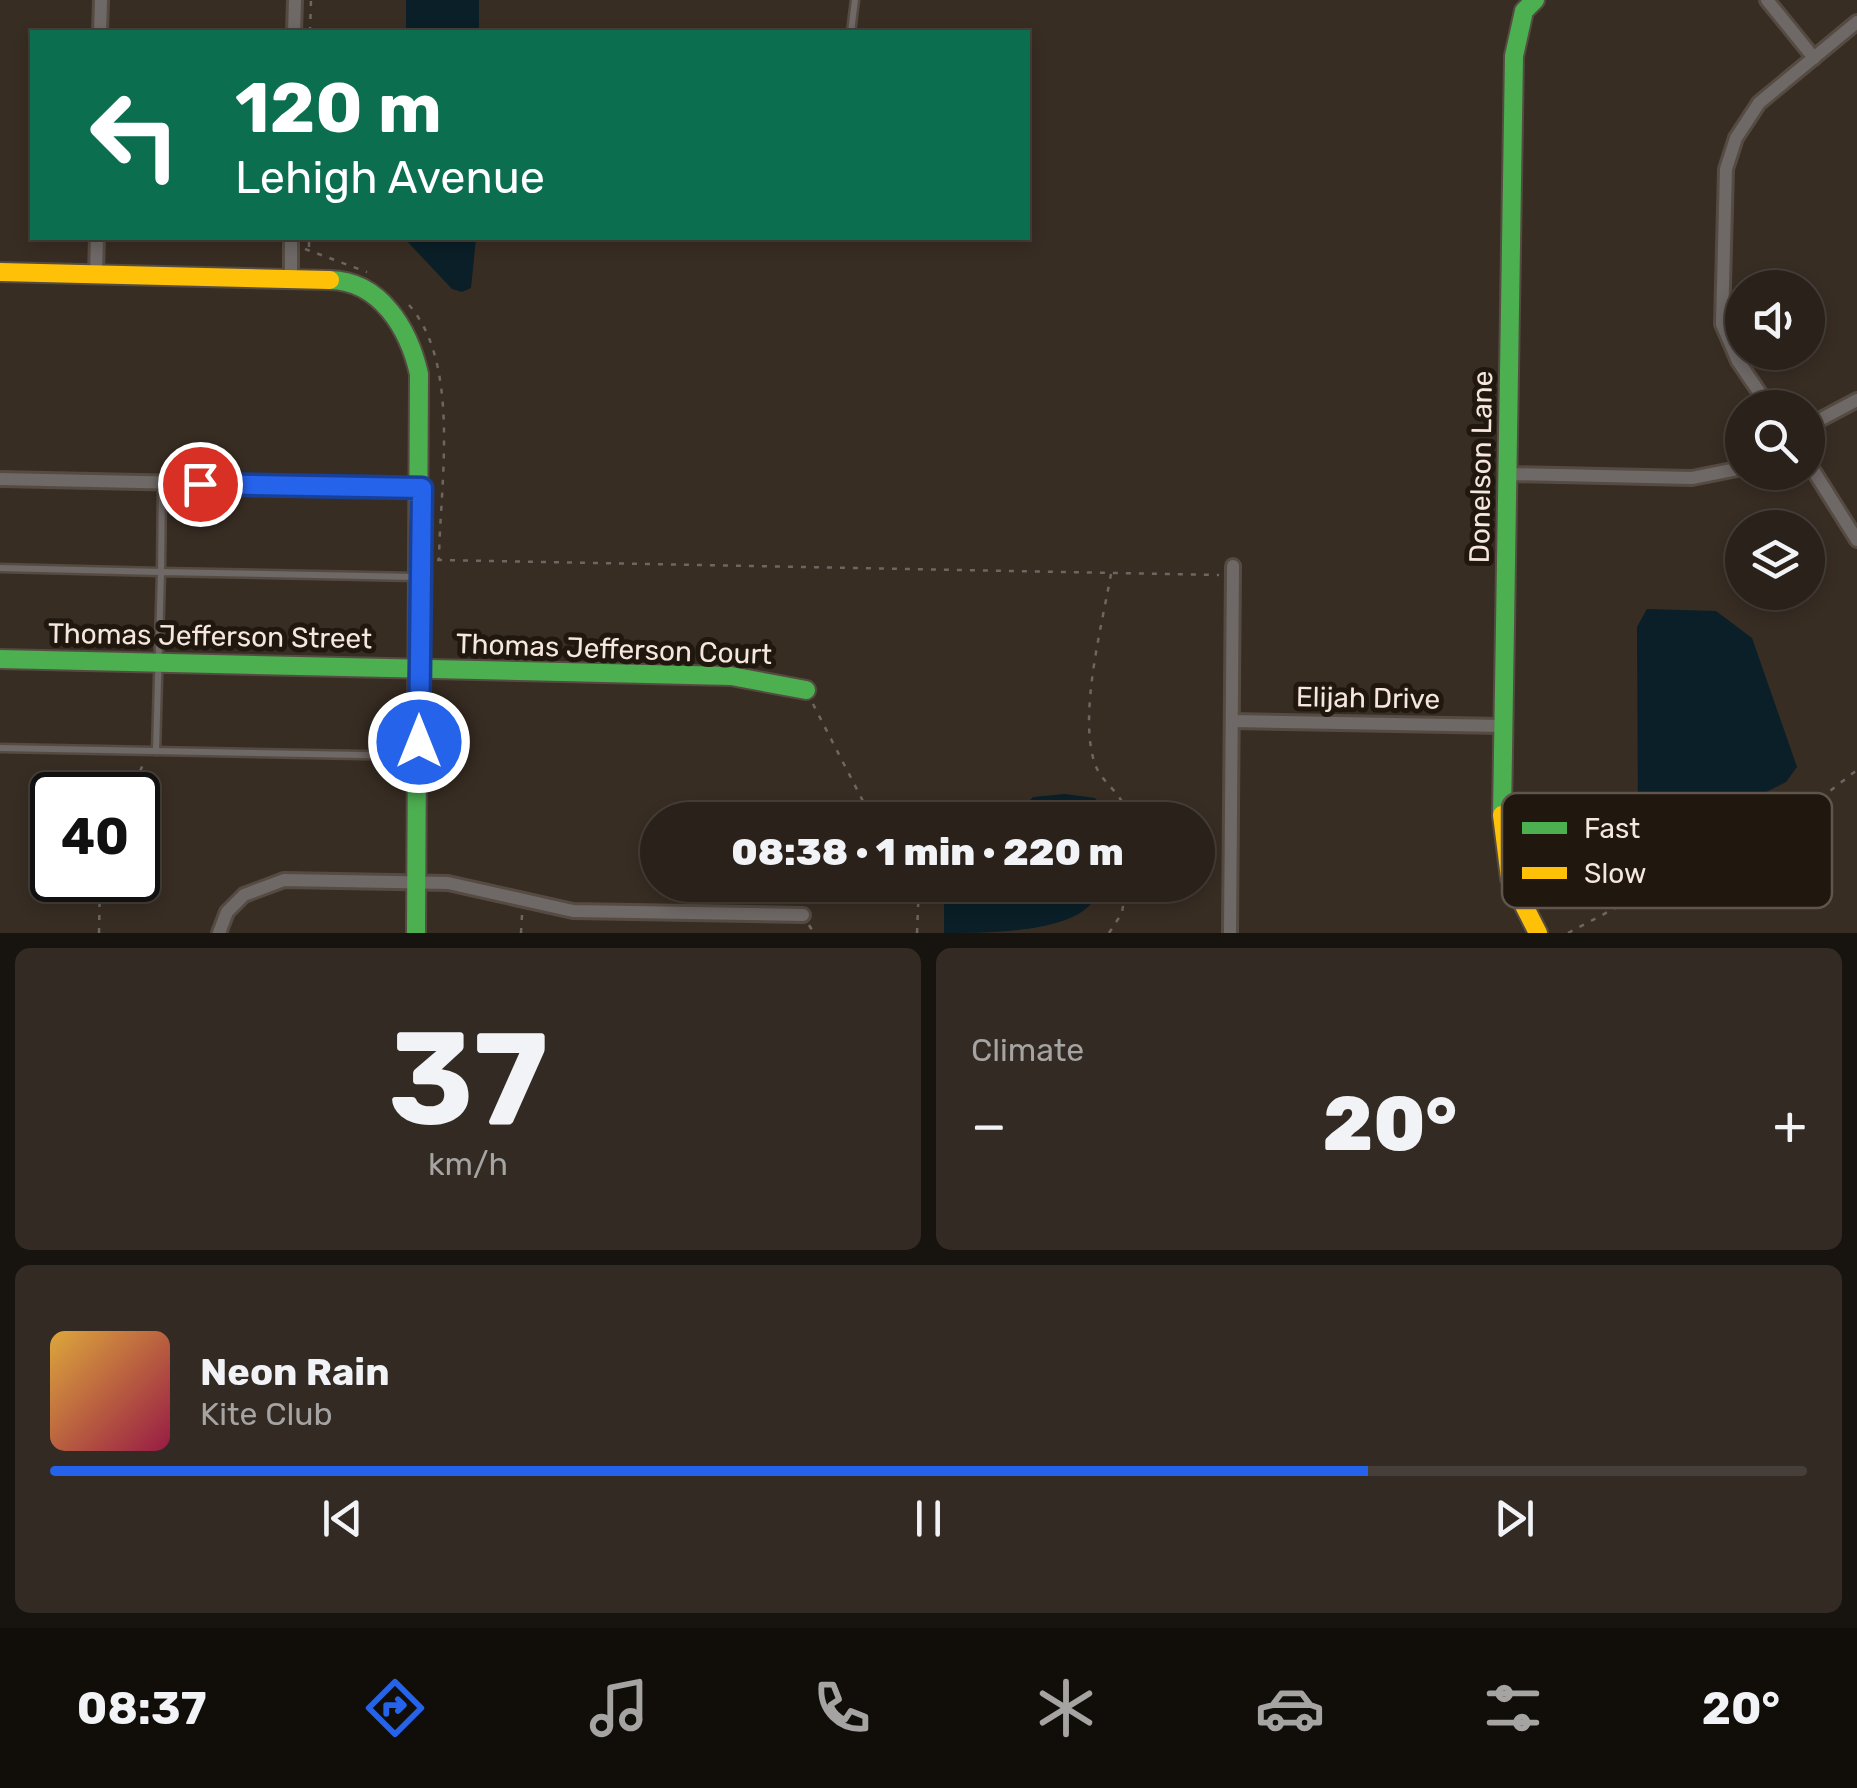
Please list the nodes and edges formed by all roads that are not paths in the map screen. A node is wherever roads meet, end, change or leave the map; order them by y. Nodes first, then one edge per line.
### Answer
1 (101, 0) edge
2 (295, 0) edge
3 (855, 0) edge
4 (1535, 0) edge
5 (1767, 0) edge
6 (1857, 22) edge
7 (100, 30) edge
8 (294, 30) edge
9 (851, 30) edge
10 (1814, 58) junction
11 (97, 240) edge
12 (291, 240) edge
13 (0, 272) edge
14 (96, 274) junction
15 (291, 276) junction
16 (1758, 390) edge
17 (1857, 400) edge
18 (1825, 417) edge
19 (1725, 472) edge
20 (1508, 474) junction
21 (0, 480) edge
22 (162, 483) junction
23 (422, 488) junction
24 (1825, 489) edge
25 (1857, 540) edge
26 (0, 568) edge
27 (421, 569) junction
28 (1233, 571) road end
29 (161, 572) junction
30 (0, 659) edge
31 (159, 663) junction
32 (420, 668) junction
33 (806, 690) road end
34 (1232, 721) junction
35 (1504, 726) junction
36 (0, 748) edge
37 (156, 751) junction
38 (418, 756) junction
39 (1504, 793) edge
40 (417, 882) junction
41 (1525, 908) edge
42 (803, 915) dead end
43 (218, 933) edge
44 (416, 933) edge
45 (1230, 933) edge
46 (1538, 933) edge

1 - 7 street
2 - 8 street
3 - 9 lane
4 - 20 street, Donelson Lane
5 - 10 street
6 - 10 street
10 - 16 street
11 - 14 street
12 - 15 street
13 - 14 street
14 - 15 street
15 - 23 street
17 - 18 street
19 - 20 street
20 - 35 street, Donelson Lane
21 - 22 street
22 - 23 street
22 - 29 lane
23 - 27 street
24 - 25 street
26 - 29 lane
27 - 29 lane
27 - 32 street
28 - 34 street
29 - 31 lane
30 - 31 street, Thomas Jefferson Street
31 - 32 street, Thomas Jefferson Street
31 - 37 lane
32 - 33 street, Thomas Jefferson Court
32 - 38 street
34 - 35 street, Elijah Drive
34 - 45 street
35 - 39 street, Donelson Lane
36 - 37 lane
37 - 38 lane
38 - 40 street
40 - 42 street
40 - 43 street
40 - 44 street
41 - 46 street, Donelson Lane

